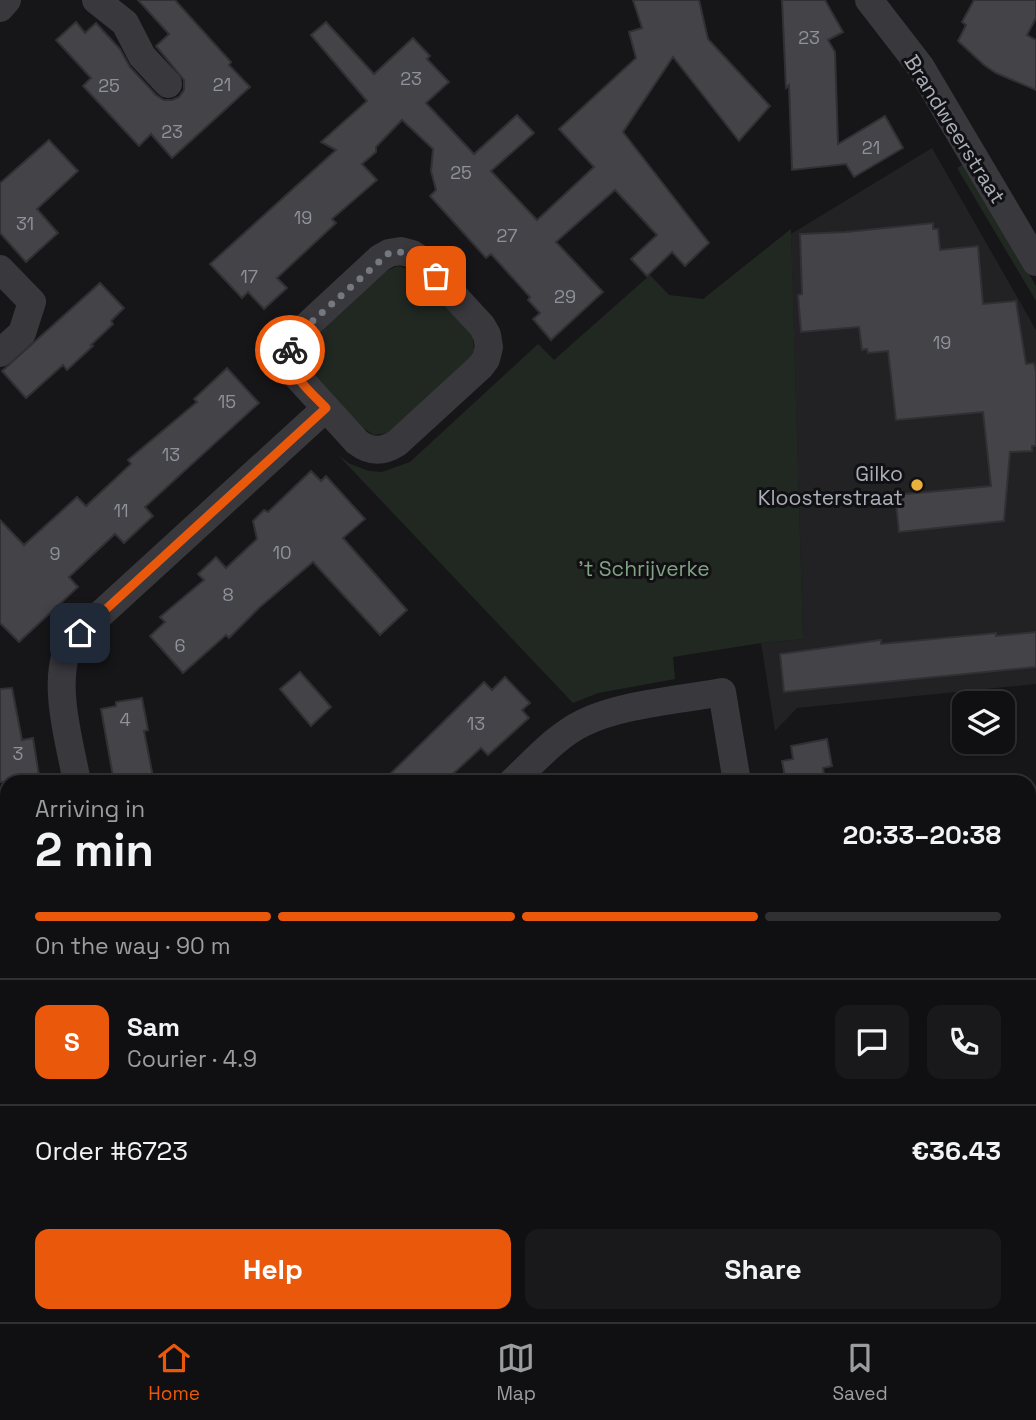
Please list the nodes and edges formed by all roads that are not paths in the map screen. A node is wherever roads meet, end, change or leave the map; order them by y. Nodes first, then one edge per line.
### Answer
1 (7, 0) edge
2 (96, 0) edge
3 (869, 0) edge
4 (0, 8) edge
5 (168, 84) dead end
6 (1036, 262) edge
7 (0, 269) edge
8 (0, 353) edge
9 (326, 408) junction
10 (76, 775) edge
11 (520, 775) edge
12 (736, 775) edge

1 - 4 street
2 - 5 street
3 - 6 street, Brandweerstraat
7 - 8 street
9 - 9 street
9 - 10 street
11 - 12 street

